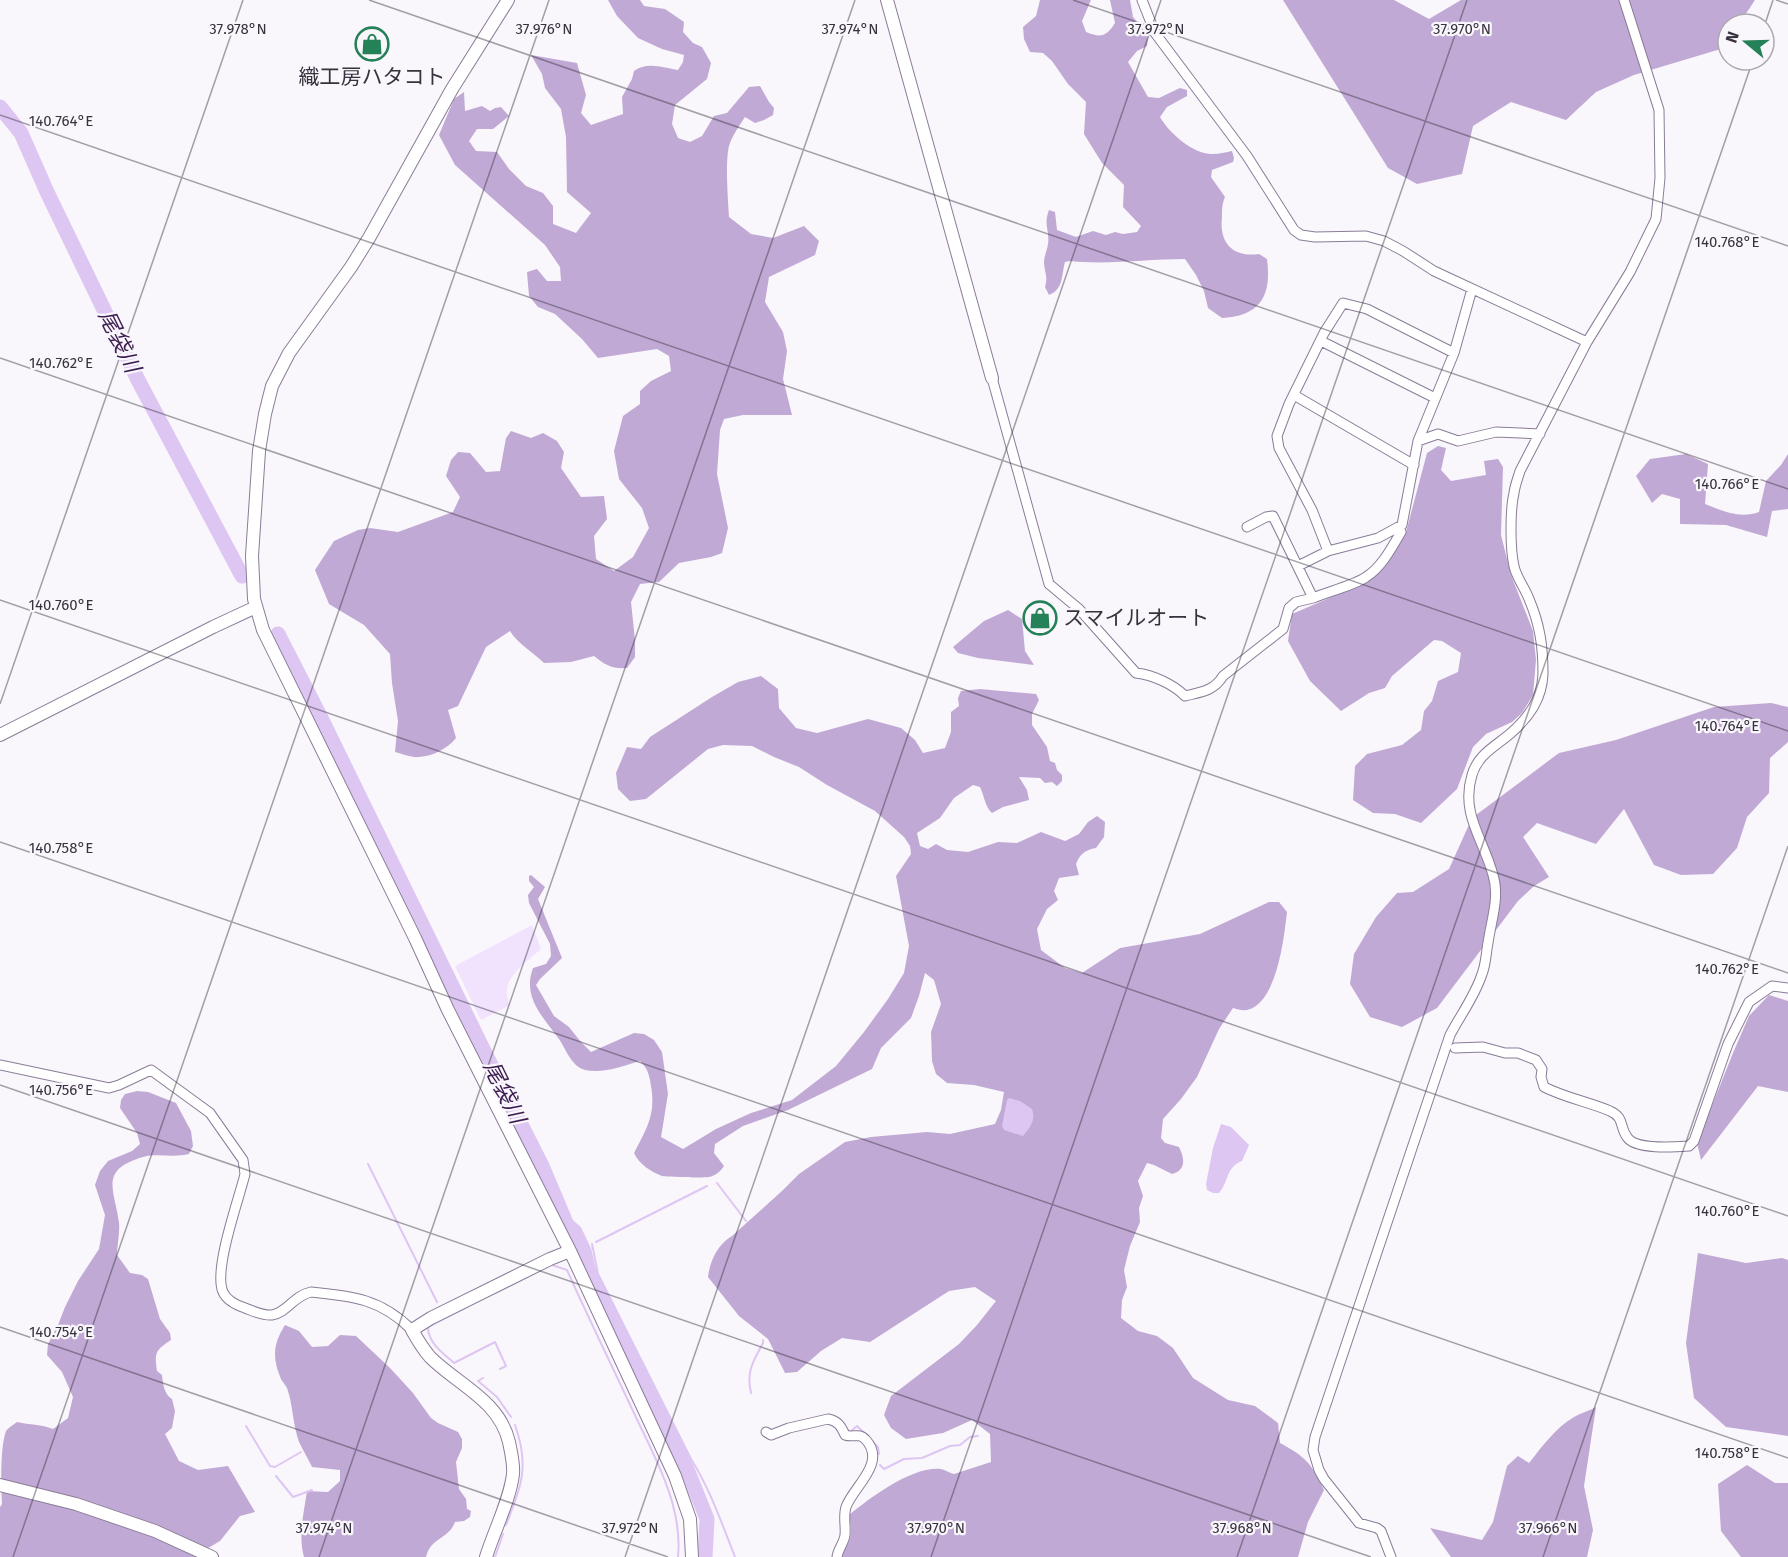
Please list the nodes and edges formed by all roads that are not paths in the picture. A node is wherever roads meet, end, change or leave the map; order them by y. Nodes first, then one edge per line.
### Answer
1 (508, 0) edge
2 (887, 0) edge
3 (1142, 0) edge
4 (1624, 0) edge
5 (1472, 289) junction
6 (1320, 341) junction
7 (1587, 342) junction
8 (1454, 353) junction
9 (992, 378) joint
10 (1294, 395) junction
11 (1435, 398) junction
12 (1540, 434) junction
13 (1418, 441) junction
14 (1414, 465) junction
15 (1247, 527) dead end
16 (1397, 528) junction
17 (1328, 551) junction
18 (1298, 566) junction
19 (1313, 598) junction
20 (256, 607) junction
21 (0, 735) edge
22 (1788, 988) edge
23 (1455, 1048) dead end
24 (0, 1065) edge
25 (570, 1251) junction
26 (412, 1330) junction
27 (766, 1432) dead end
28 (0, 1485) edge
29 (212, 1557) edge
30 (486, 1557) edge
31 (692, 1557) edge
32 (837, 1557) edge
33 (1390, 1557) edge

1 - 20 street
2 - 9 street
3 - 5 street
4 - 7 street
5 - 7 street
5 - 8 street
6 - 8 street
6 - 10 street
6 - 11 street
7 - 12 street
8 - 11 street
9 - 19 street
10 - 14 street
10 - 17 street
11 - 13 street
12 - 13 street
12 - 33 street
13 - 14 street
14 - 16 street
15 - 18 street
16 - 17 street
16 - 19 street
17 - 18 street
18 - 19 street
20 - 21 street
20 - 25 street
22 - 23 street
24 - 26 street
25 - 26 street
25 - 31 street
26 - 30 street
27 - 32 street
28 - 29 street

